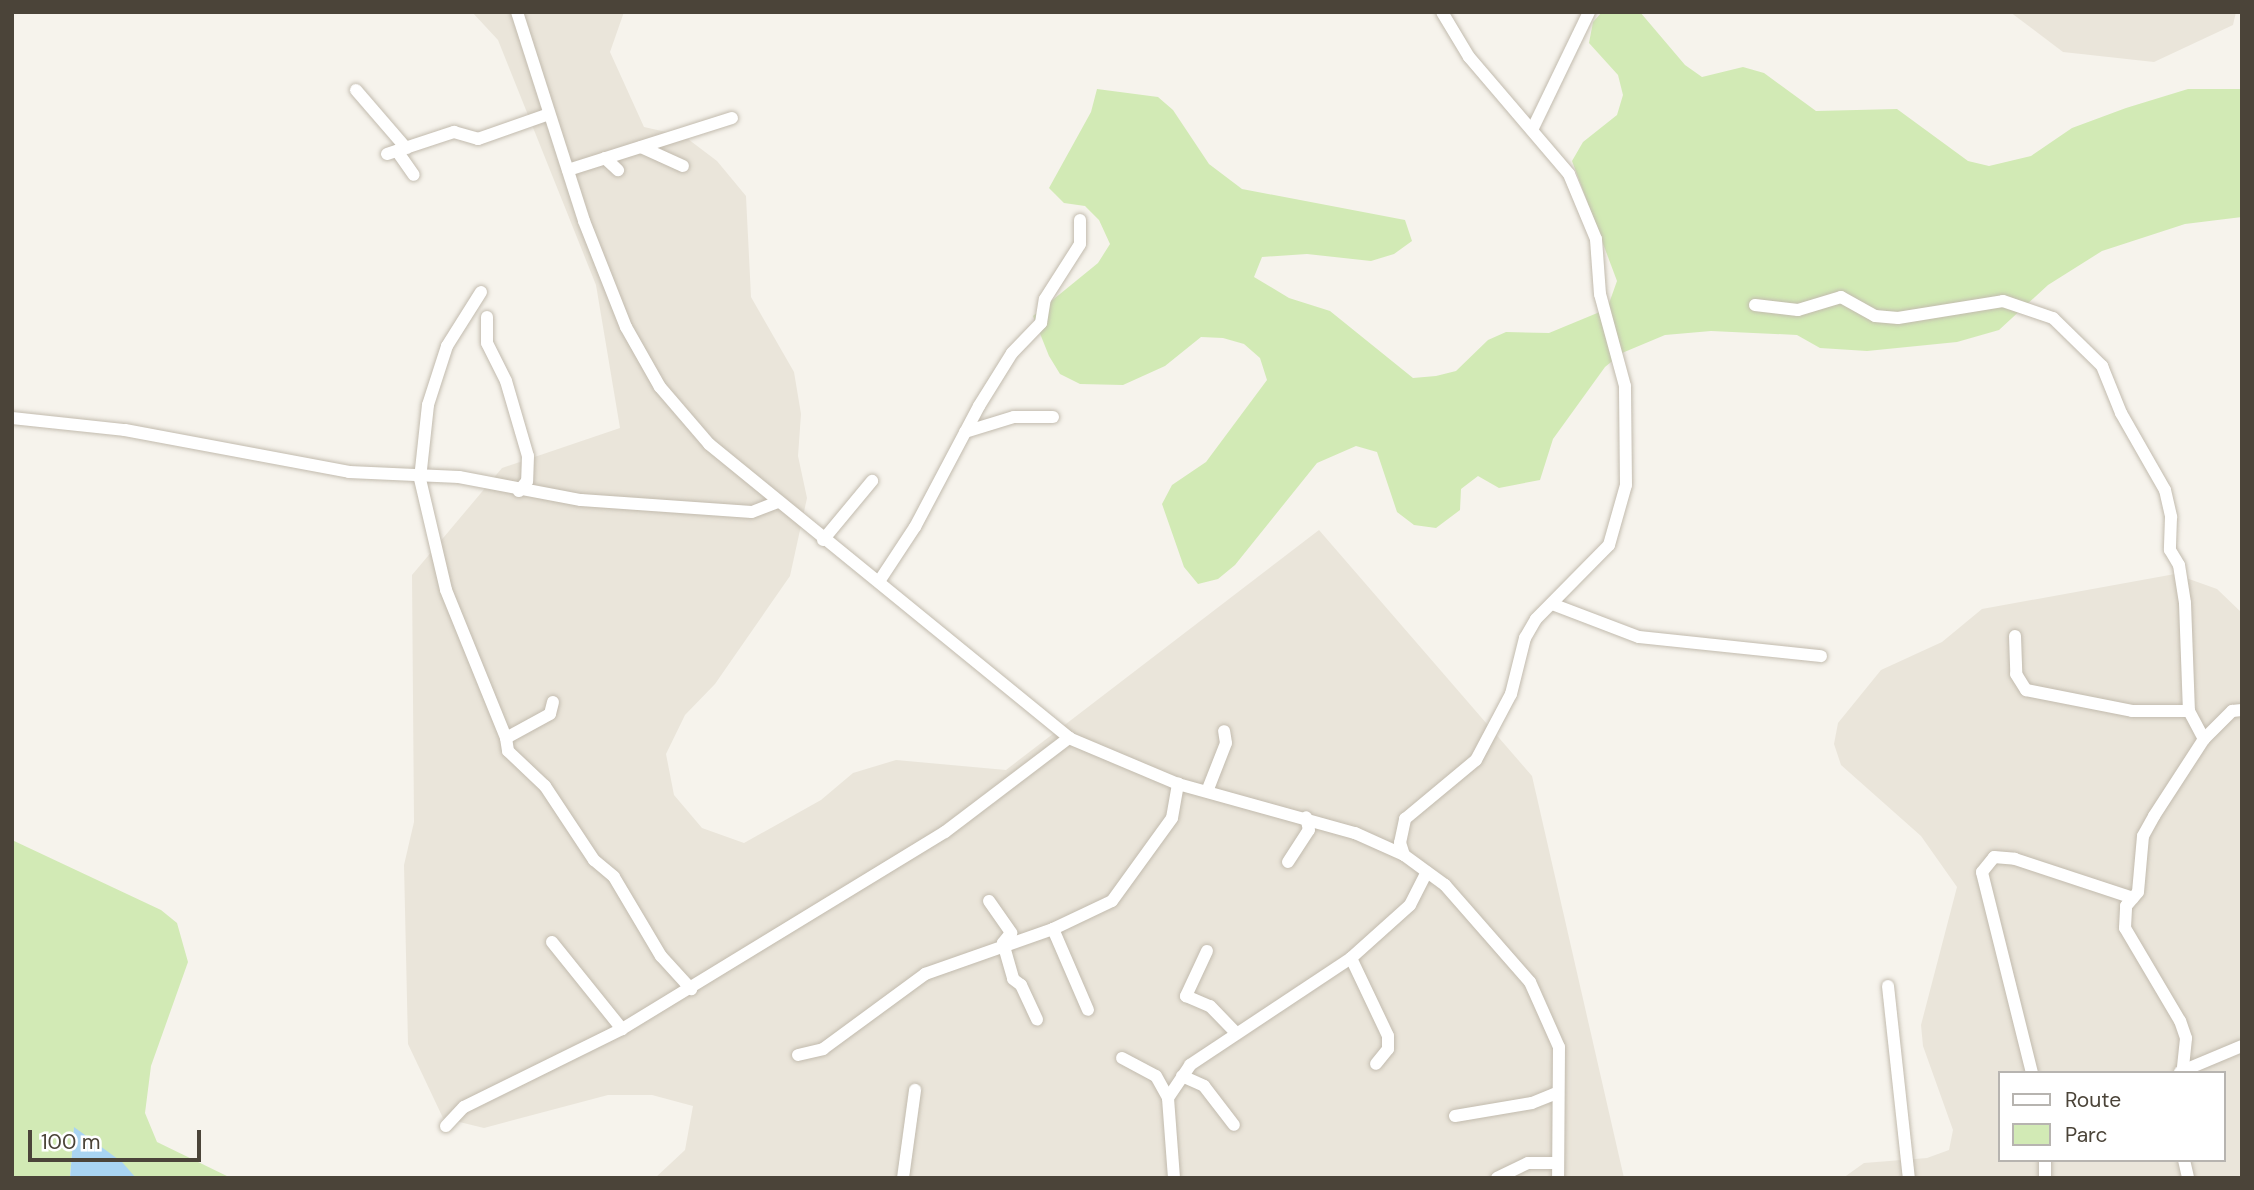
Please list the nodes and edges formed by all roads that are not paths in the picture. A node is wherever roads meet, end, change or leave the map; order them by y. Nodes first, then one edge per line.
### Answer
1 (517, 12) edge
2 (1441, 12) edge
3 (1589, 12) edge
4 (356, 90) dead end
5 (550, 114) junction
6 (732, 118) dead end
7 (1533, 128) junction
8 (641, 147) junction
9 (397, 151) junction
10 (604, 158) junction
11 (683, 166) dead end
12 (568, 170) junction
13 (618, 170) dead end
14 (414, 175) dead end
15 (1080, 220) dead end
16 (481, 292) dead end
17 (1755, 305) dead end
18 (487, 317) dead end
19 (1053, 417) dead end
20 (12, 418) edge
21 (965, 432) junction
22 (419, 479) junction
23 (872, 481) dead end
24 (519, 491) junction
25 (778, 502) junction
26 (823, 540) junction
27 (880, 580) junction
28 (1552, 604) junction
29 (2015, 636) dead end
30 (1821, 656) dead end
31 (553, 702) dead end
32 (2242, 710) edge
33 (2189, 711) junction
34 (1224, 731) dead end
35 (506, 738) junction
36 (1069, 738) junction
37 (2204, 739) junction
38 (1178, 784) junction
39 (1208, 789) junction
40 (1306, 817) junction
41 (1404, 855) junction
42 (1288, 862) dead end
43 (1427, 872) junction
44 (2133, 898) junction
45 (989, 901) dead end
46 (1054, 929) junction
47 (552, 942) dead end
48 (1003, 943) junction
49 (1207, 951) dead end
50 (1350, 958) junction
51 (1888, 986) dead end
52 (691, 989) junction
53 (1088, 1010) dead end
54 (1037, 1019) dead end
55 (622, 1029) junction
56 (1234, 1031) junction
57 (2242, 1046) edge
58 (798, 1055) dead end
59 (1122, 1058) dead end
60 (1376, 1064) dead end
61 (2182, 1070) edge
62 (2032, 1071) edge
63 (1182, 1076) junction
64 (915, 1090) dead end
65 (1557, 1093) junction
66 (1168, 1098) junction
67 (1455, 1116) dead end
68 (1234, 1125) dead end
69 (446, 1126) dead end
70 (1555, 1163) junction
71 (903, 1178) edge
72 (1174, 1178) edge
73 (1497, 1178) edge
74 (1558, 1178) edge
75 (1909, 1178) edge

1 - 5 street
2 - 7 street
3 - 7 street
4 - 9 street
5 - 9 street
5 - 12 street
6 - 8 street
7 - 28 street
8 - 10 street
8 - 11 street
9 - 14 street
10 - 12 street
10 - 13 street
12 - 25 street
15 - 21 street
16 - 22 street
17 - 33 street
18 - 24 street
19 - 21 street
20 - 22 street
21 - 27 street
22 - 24 street
22 - 35 street
23 - 26 street
24 - 25 street
25 - 26 street
26 - 27 street
27 - 36 street
28 - 30 street
28 - 41 street
29 - 33 street
31 - 35 street
32 - 37 street
33 - 37 street
34 - 39 street
35 - 52 street
36 - 38 street
36 - 52 street
37 - 44 street
38 - 39 street
38 - 46 street
39 - 40 street
40 - 41 street
40 - 42 street
41 - 43 street
43 - 50 street
43 - 65 street
44 - 61 street
44 - 62 street
45 - 48 street
46 - 48 street
46 - 53 street
47 - 55 street
48 - 54 street
48 - 58 street
49 - 56 street
50 - 56 street
50 - 60 street
51 - 75 street
52 - 55 street
55 - 69 street
56 - 63 street
57 - 61 street
59 - 66 street
63 - 66 street
63 - 68 street
64 - 71 street
65 - 67 street
65 - 70 street
66 - 72 street
70 - 73 street
70 - 74 street

